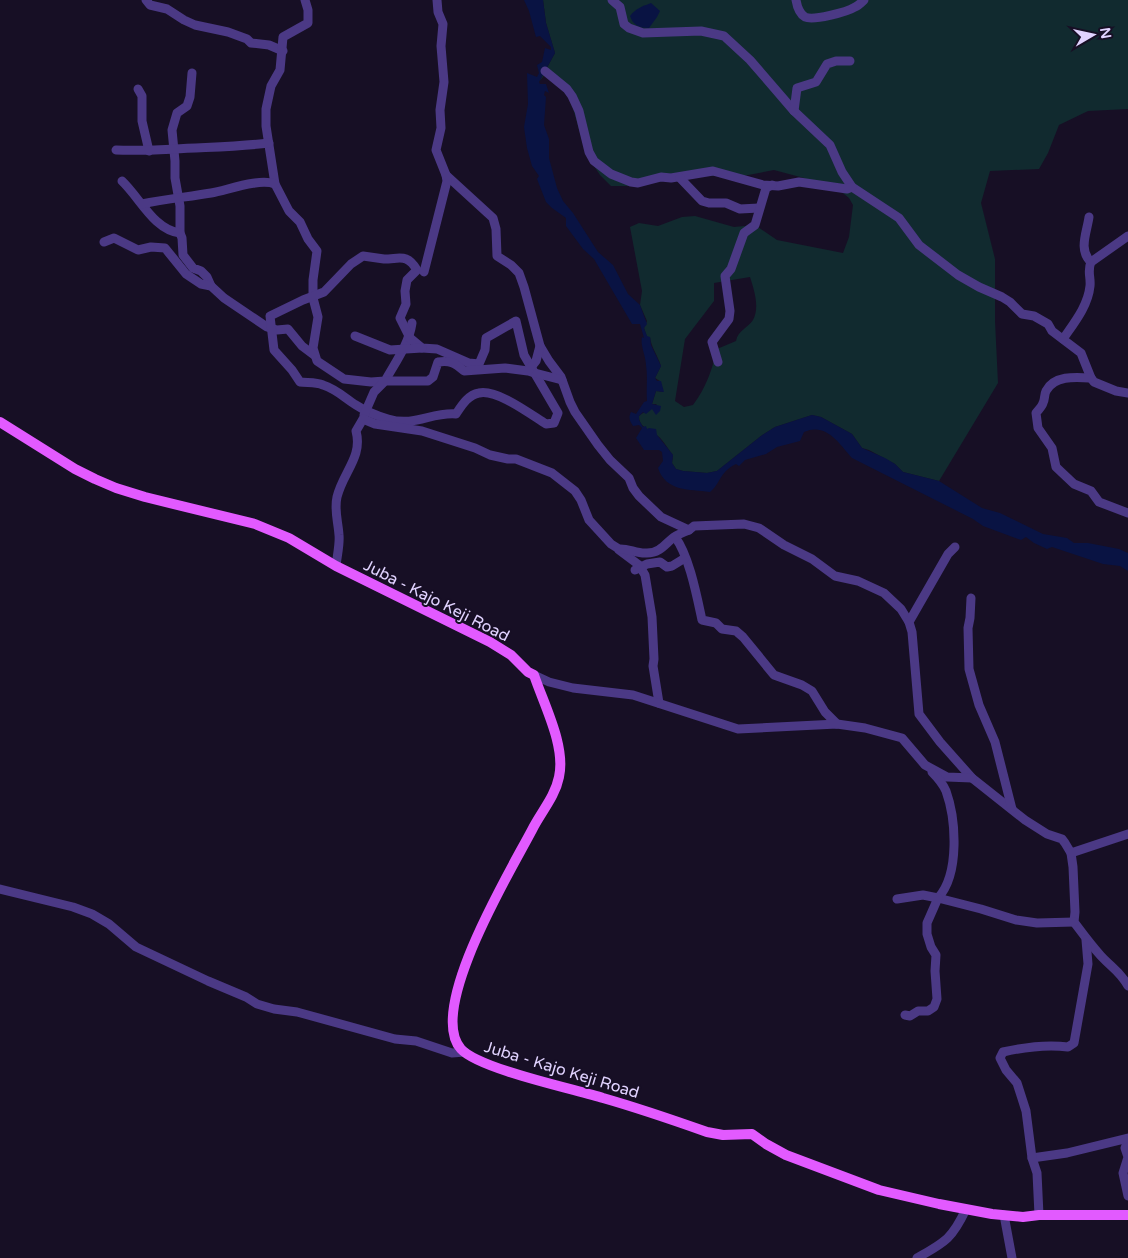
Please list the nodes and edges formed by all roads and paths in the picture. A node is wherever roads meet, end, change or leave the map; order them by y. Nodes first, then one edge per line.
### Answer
1 (146, 0) edge
2 (305, 0) edge
3 (437, 0) edge
4 (612, 0) edge
5 (796, 0) edge
6 (864, 0) edge
7 (282, 50) junction
8 (850, 61) dead end
9 (545, 71) dead end
10 (192, 73) dead end
11 (138, 89) dead end
12 (794, 111) junction
13 (270, 143) junction
14 (173, 149) junction
15 (116, 150) dead end
16 (149, 151) junction
17 (842, 172) junction
18 (446, 175) junction
19 (680, 178) dead end
20 (122, 181) dead end
21 (275, 184) junction
22 (772, 186) junction
23 (852, 187) junction
24 (838, 188) junction
25 (178, 198) junction
26 (142, 204) junction
27 (759, 208) junction
28 (1089, 217) dead end
29 (180, 233) junction
30 (1128, 236) edge
31 (104, 242) dead end
32 (1090, 262) junction
33 (424, 272) dead end
34 (211, 286) junction
35 (412, 324) dead end
36 (355, 336) dead end
37 (410, 338) junction
38 (1063, 339) junction
39 (540, 346) junction
40 (422, 348) junction
41 (401, 350) junction
42 (314, 355) junction
43 (718, 362) dead end
44 (528, 371) junction
45 (1091, 378) junction
46 (562, 380) junction
47 (385, 381) junction
48 (1128, 393) edge
49 (363, 419) junction
50 (0, 422) edge
51 (1128, 513) edge
52 (688, 530) junction
53 (675, 537) junction
54 (955, 547) dead end
55 (619, 549) junction
56 (685, 558) junction
57 (639, 565) junction
58 (336, 566) junction
59 (972, 598) dead end
60 (909, 622) junction
61 (534, 675) junction
62 (659, 703) junction
63 (837, 724) junction
64 (925, 765) junction
65 (972, 778) junction
66 (1012, 808) junction
67 (1128, 834) edge
68 (1071, 852) junction
69 (0, 888) edge
70 (938, 898) junction
71 (897, 899) dead end
72 (1074, 922) junction
73 (1086, 940) junction
74 (1128, 986) edge
75 (905, 1015) dead end
76 (465, 1052) junction
77 (1128, 1139) edge
78 (1032, 1158) junction
79 (1128, 1196) edge
80 (966, 1209) junction
81 (1004, 1215) junction
82 (1038, 1215) junction
83 (1128, 1215) edge
84 (917, 1258) edge
85 (1012, 1258) edge

1 - 7 street
2 - 7 street
3 - 18 street
4 - 12 street
5 - 6 street
7 - 13 street
8 - 12 street
9 - 22 street
10 - 14 street
11 - 16 street
12 - 17 street
13 - 14 street
13 - 21 street
14 - 16 street
14 - 25 street
15 - 16 street
17 - 23 street
17 - 24 street
18 - 33 street
18 - 39 street
19 - 27 street
20 - 26 street
21 - 25 street
21 - 42 street
22 - 24 street
22 - 27 street
23 - 24 street
23 - 38 street
25 - 26 street
25 - 29 street
26 - 29 street
27 - 43 street
28 - 32 street
29 - 34 street
30 - 32 street
31 - 34 street
32 - 38 street
34 - 42 street
35 - 37 street
36 - 41 street
37 - 40 street
37 - 40 street
37 - 41 street
38 - 45 street
39 - 44 street
39 - 46 street
40 - 41 street
41 - 47 street
42 - 47 street
44 - 46 street
44 - 47 street
45 - 48 street
45 - 51 street
46 - 52 street
47 - 49 street
49 - 55 street
49 - 58 street
50 - 58 main road, Juba - Kajo Keji Road
52 - 53 street
52 - 60 street
53 - 55 street
53 - 56 street
54 - 60 street
55 - 57 street
56 - 57 street
56 - 63 street
57 - 62 street
58 - 61 main road, Juba - Kajo Keji Road
59 - 66 street
60 - 65 street
61 - 62 street
61 - 76 main road, Juba - Kajo Keji Road
62 - 63 street
63 - 64 street
64 - 65 street
64 - 70 street
65 - 66 street
66 - 68 street
67 - 68 street
68 - 72 street
69 - 76 street
70 - 71 street
70 - 72 street
70 - 75 street
72 - 73 street
73 - 74 street
73 - 78 street
76 - 80 main road, Juba - Kajo Keji Road
77 - 78 street
77 - 79 street
78 - 82 street
80 - 81 main road, Juba - Kajo Keji Road
80 - 84 street
81 - 82 main road, Juba - Kajo Keji Road
81 - 85 street
82 - 83 main road, Juba - Kajo Keji Road

